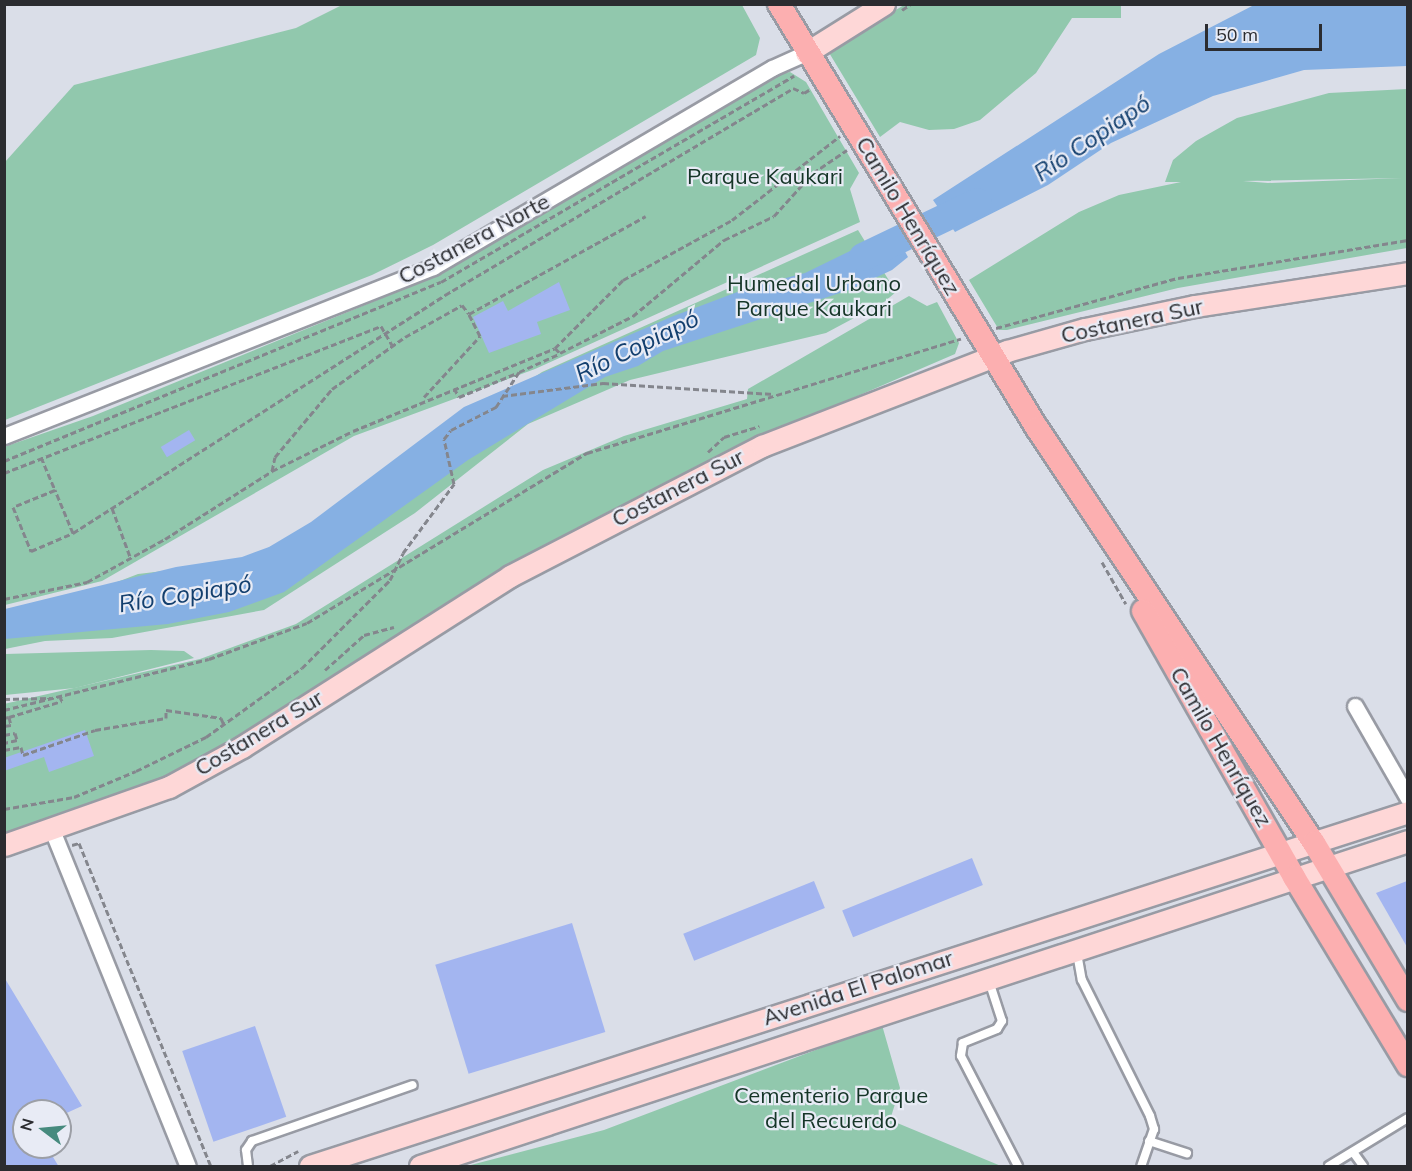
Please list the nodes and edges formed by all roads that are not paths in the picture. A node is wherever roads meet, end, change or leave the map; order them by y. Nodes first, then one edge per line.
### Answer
1 (779, 4) edge
2 (884, 4) edge
3 (806, 53) junction
4 (1407, 273) edge
5 (992, 357) junction
6 (1037, 428) junction
7 (4, 436) edge
8 (1355, 706) dead end
9 (1407, 798) edge
10 (1407, 812) edge
11 (55, 839) junction
12 (1407, 841) edge
13 (1314, 843) junction
14 (4, 845) edge
15 (1282, 854) junction
16 (1328, 868) junction
17 (1294, 877) junction
18 (1073, 919) junction
19 (1077, 949) junction
20 (988, 979) junction
21 (1407, 1000) edge
22 (1407, 1065) edge
23 (413, 1085) dead end
24 (1407, 1118) edge
25 (435, 1126) junction
26 (1149, 1141) junction
27 (1353, 1152) junction
28 (1187, 1153) dead end
29 (1330, 1166) edge
30 (188, 1167) edge
31 (248, 1167) edge
32 (310, 1167) edge
33 (419, 1167) edge
34 (1018, 1167) edge
35 (1141, 1167) edge
36 (1363, 1167) edge

1 - 3 main road, Camilo Henríquez
2 - 3 street, Costanera Norte
3 - 5 main road, Camilo Henríquez
3 - 7 street, Costanera Norte
4 - 5 street, Costanera Sur
5 - 6 main road, Camilo Henríquez
5 - 11 street, Costanera Sur
6 - 13 main road, Camilo Henríquez
6 - 15 main road, Camilo Henríquez
8 - 9 street
10 - 13 street, Avenida El Palomar
11 - 14 street, Costanera Sur
11 - 30 street
12 - 16 street, Avenida El Palomar
13 - 15 street, Avenida El Palomar
13 - 16 main road, Camilo Henríquez
15 - 17 main road, Camilo Henríquez
15 - 18 street, Avenida El Palomar
16 - 17 street, Avenida El Palomar
16 - 21 main road, Camilo Henríquez
17 - 19 street, Avenida El Palomar
17 - 22 main road, Camilo Henríquez
18 - 19 street
18 - 25 street, Avenida El Palomar
19 - 20 street, Avenida El Palomar
19 - 26 lane
20 - 33 street, Avenida El Palomar
20 - 34 lane
23 - 31 lane
24 - 27 lane
25 - 32 street, Avenida El Palomar
25 - 33 street
26 - 28 lane
26 - 35 lane
27 - 29 lane
27 - 36 lane

